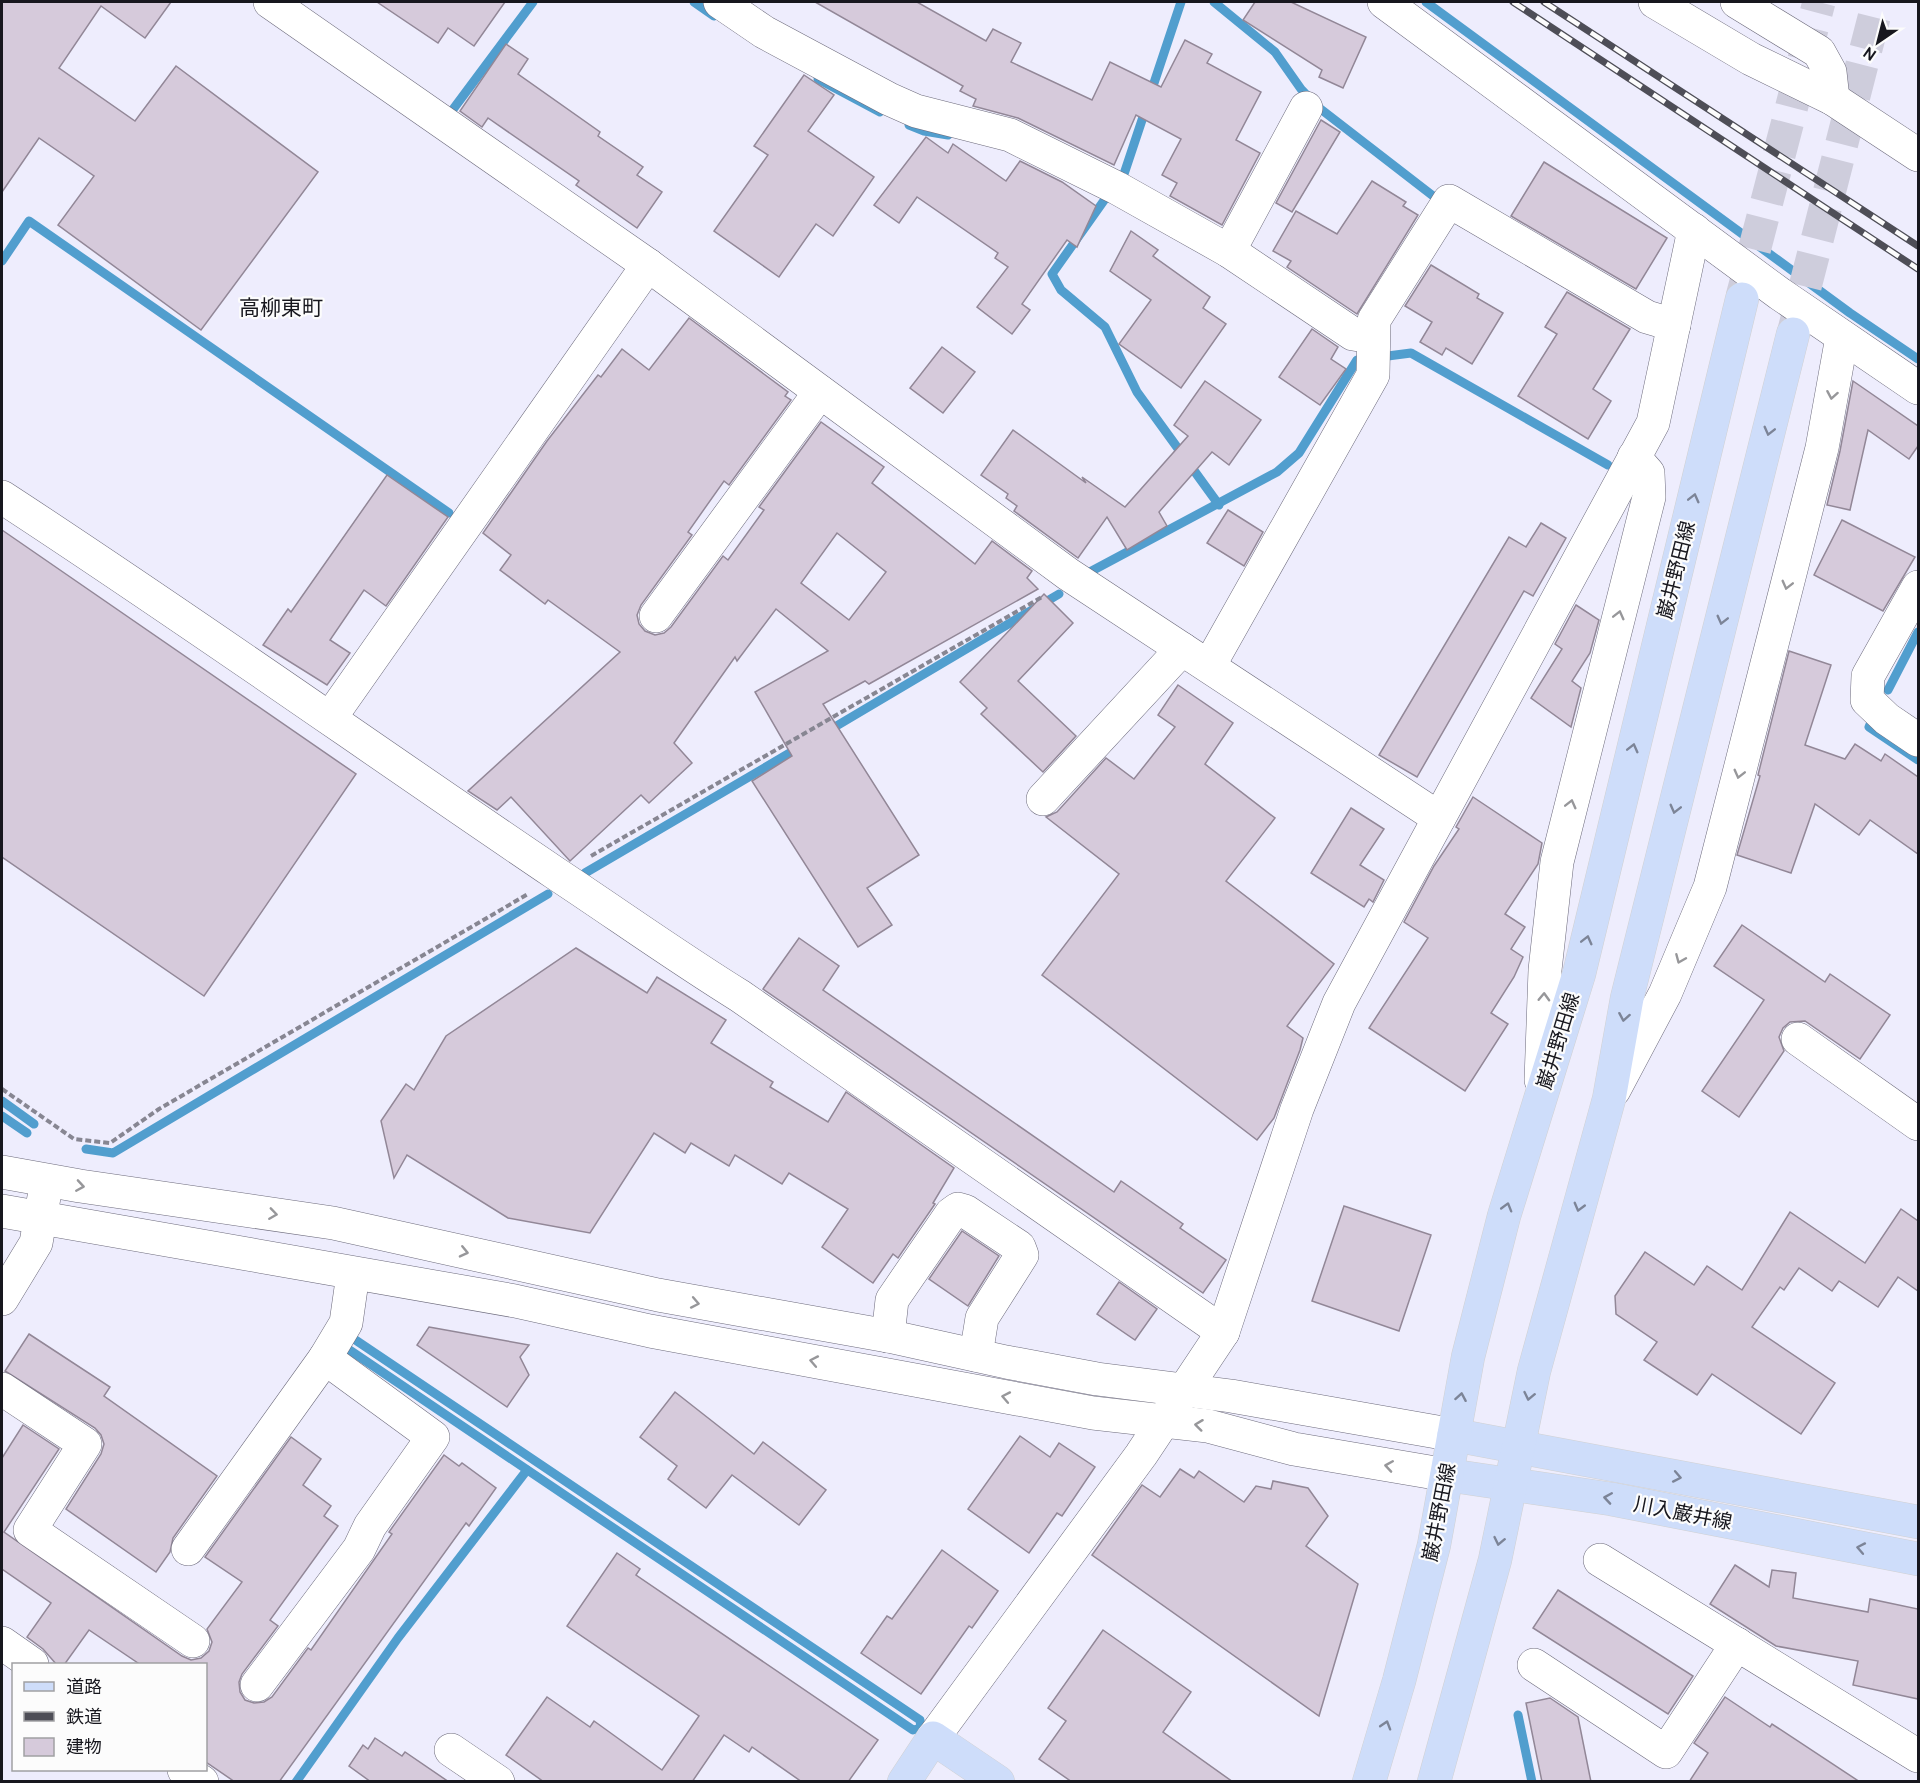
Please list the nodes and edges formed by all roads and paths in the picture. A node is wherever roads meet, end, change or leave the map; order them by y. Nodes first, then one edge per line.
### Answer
1 (270, 2) edge
2 (720, 2) edge
3 (1384, 2) edge
4 (1655, 2) edge
5 (1750, 9) edge
6 (1833, 99) junction
7 (1306, 108) dead end
8 (1918, 155) edge
9 (1694, 230) junction
10 (1229, 251) junction
11 (648, 265) junction
12 (1742, 299) tunnel mouth
13 (1674, 325) junction
14 (1793, 333) tunnel mouth
15 (1842, 338) junction
16 (1368, 345) junction
17 (1918, 388) edge
18 (820, 392) junction
19 (1634, 457) junction
20 (2, 497) edge
21 (1918, 586) edge
22 (656, 616) dead end
23 (1196, 657) junction
24 (330, 718) junction
25 (1918, 740) edge
26 (1043, 799) dead end
27 (1439, 818) junction
28 (1798, 1039) dead end
29 (1540, 1097) junction
30 (1609, 1100) junction
31 (1918, 1124) edge
32 (2, 1172) edge
33 (46, 1180) junction
34 (2, 1211) edge
35 (41, 1218) junction
36 (333, 1223) junction
37 (353, 1274) junction
38 (658, 1295) junction
39 (2, 1299) edge
40 (515, 1301) junction
41 (650, 1331) junction
42 (1223, 1332) junction
43 (888, 1336) junction
44 (976, 1356) junction
45 (325, 1358) junction
46 (2, 1389) edge
47 (1185, 1390) junction
48 (1163, 1421) junction
49 (1454, 1435) junction
50 (1518, 1447) junction
51 (1447, 1475) junction
52 (1511, 1484) junction
53 (1918, 1522) edge
54 (188, 1549) dead end
55 (1918, 1559) edge
56 (1600, 1560) dead end
57 (193, 1641) dead end
58 (2, 1643) edge
59 (1737, 1644) junction
60 (29, 1663) edge
61 (1534, 1665) dead end
62 (257, 1685) dead end
63 (933, 1738) junction
64 (451, 1750) dead end
65 (1918, 1755) edge
66 (186, 1771) edge
67 (202, 1782) edge
68 (498, 1782) edge
69 (904, 1782) edge
70 (998, 1782) edge
71 (1369, 1782) edge
72 (1434, 1782) edge

1 - 11 street
2 - 10 street
3 - 9 street
4 - 6 street
5 - 6 street
6 - 8 street
7 - 10 street
9 - 13 street
9 - 15 street
10 - 16 street
11 - 18 street
11 - 24 street
29 -> 12 main road, 巌井野田線
13 - 16 street
13 - 19 street
14 -> 30 main road
15 - 17 street
15 -> 30 street
16 - 23 street
18 - 22 street
18 - 23 street
19 - 27 street
29 -> 19 street
20 - 24 street
21 - 25 street
23 - 26 street
23 - 27 street
24 - 42 street
27 - 42 street
28 - 31 street
49 -> 29 main road, 巌井野田線
30 -> 50 main road
32 - 33 street
33 - 35 street
33 -> 36 street
34 - 35 street
35 - 37 street
35 - 39 street
36 -> 38 street
36 - 40 street
37 - 40 street
37 - 45 street
38 - 41 street
38 -> 43 street
40 - 41 street
48 -> 41 street
42 - 47 street
43 - 44 street
43 - 44 street
44 - 47 street
45 - 54 street
45 - 62 street
46 - 57 street
47 - 48 street
47 - 49 street
51 -> 48 street
48 - 63 street
49 - 50 main road, 川入巌井線
49 - 51 main road, 巌井野田線
50 - 52 main road
50 -> 53 main road, 川入巌井線
51 - 52 main road, 川入巌井線
71 -> 51 main road, 巌井野田線
55 -> 52 main road, 川入巌井線
52 -> 72 main road
56 - 59 street
58 - 60 street
59 - 61 street
59 - 65 street
63 - 69 main road
63 - 70 main road
64 - 68 street
66 - 67 street

